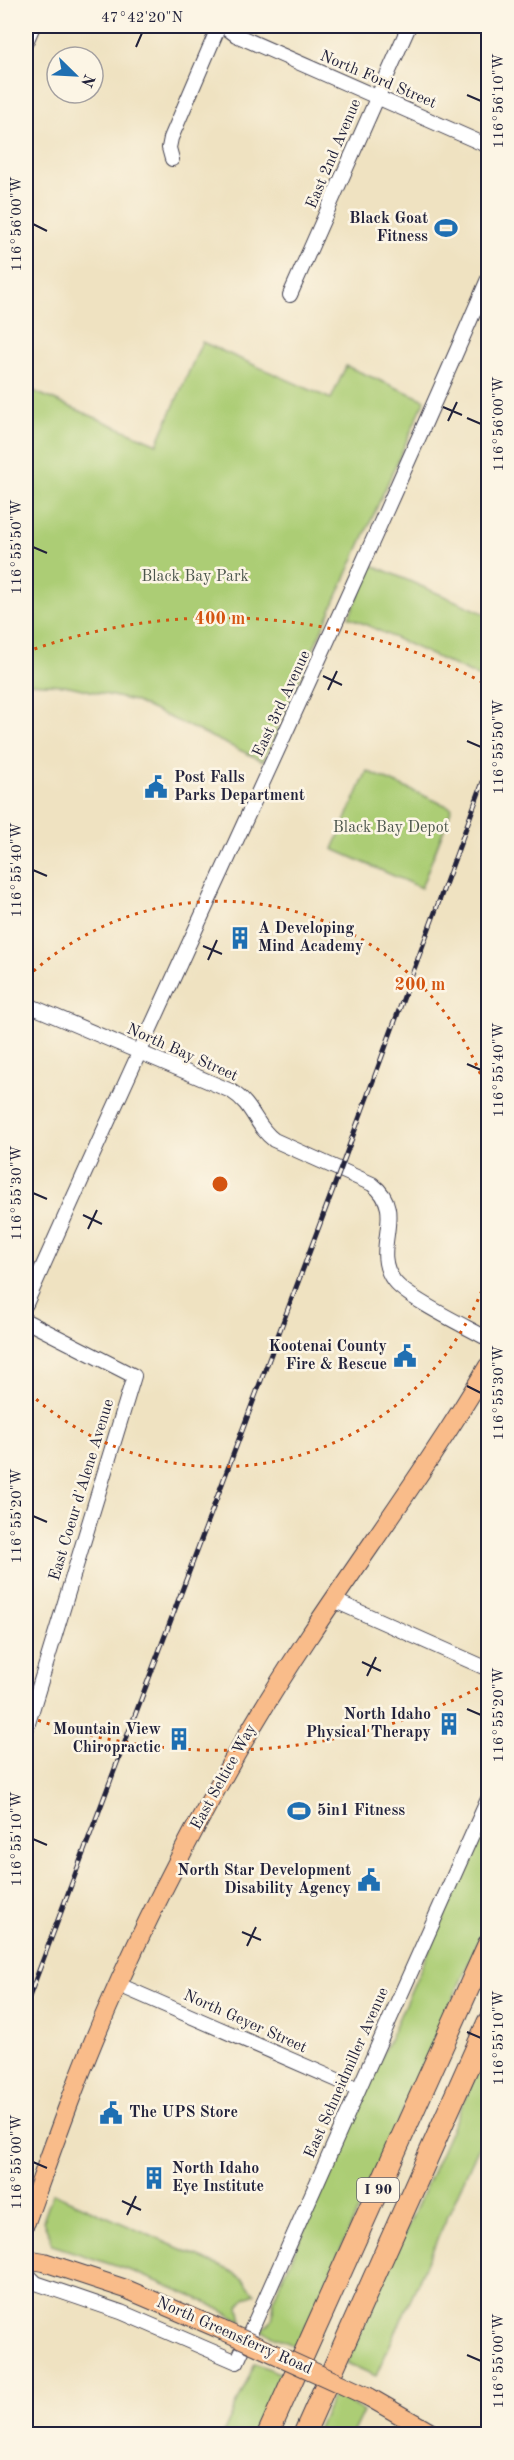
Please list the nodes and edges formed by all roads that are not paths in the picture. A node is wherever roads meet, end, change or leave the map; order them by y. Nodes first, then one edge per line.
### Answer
1 (33, 26) edge
2 (219, 26) edge
3 (224, 26) edge
4 (409, 26) edge
5 (26, 42) edge
6 (377, 97) junction
7 (489, 146) edge
8 (172, 159) dead end
9 (489, 279) edge
10 (290, 295) dead end
11 (26, 1004) edge
12 (139, 1052) junction
13 (26, 1304) edge
14 (26, 1321) edge
15 (489, 1339) edge
16 (489, 1366) edge
17 (333, 1600) junction
18 (489, 1669) edge
19 (26, 1730) edge
20 (489, 1799) edge
21 (489, 1945) edge
22 (119, 1985) junction
23 (489, 2022) edge
24 (358, 2089) junction
25 (26, 2222) edge
26 (26, 2259) edge
27 (26, 2273) edge
28 (237, 2362) joint
29 (268, 2434) edge
30 (304, 2434) edge
31 (434, 2434) edge

1 - 5 street
2 - 8 street
3 - 6 street, North Ford Street
4 - 6 street, East 2nd Avenue
6 - 7 street, North Ford Street
6 - 10 street, East 2nd Avenue
9 - 12 street, East 3rd Avenue
11 - 12 street, North Bay Street
12 - 13 street, East 3rd Avenue
12 - 15 street, North Bay Street
14 - 19 street, East Coeur d'Alene Avenue
16 - 17 main road, East Seltice Way
17 - 18 street
17 - 22 main road, East Seltice Way
20 - 24 street, East Schneidmiller Avenue
21 - 29 highway, I 90
22 - 24 street, North Geyer Street
22 - 25 main road, East Seltice Way
23 - 30 highway, I 90
24 - 28 street, East Schneidmiller Avenue
26 - 31 main road, North Greensferry Road, bridge
27 - 28 street, North Greensferry Road

